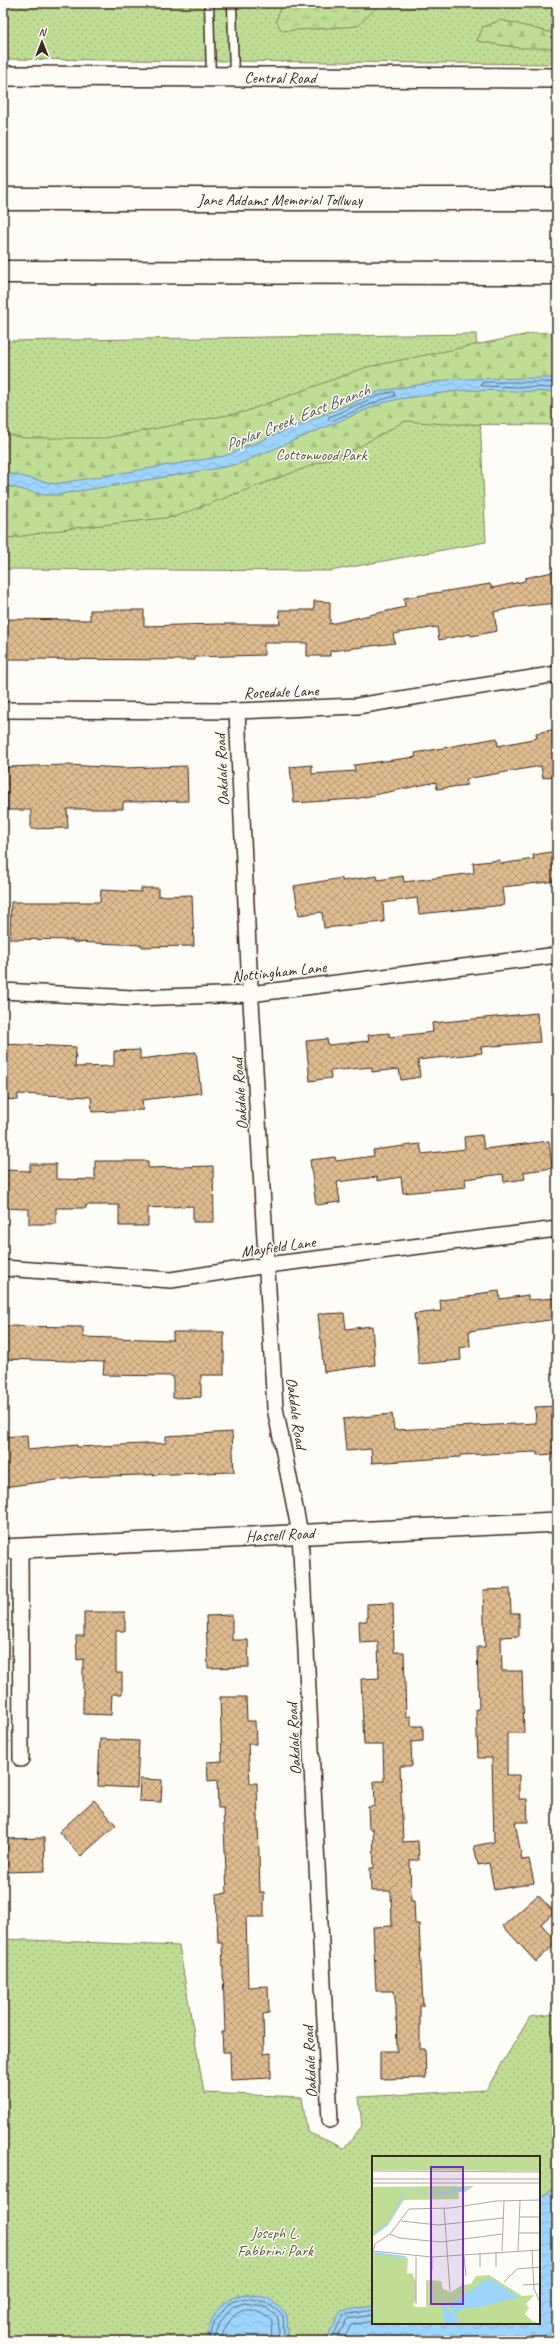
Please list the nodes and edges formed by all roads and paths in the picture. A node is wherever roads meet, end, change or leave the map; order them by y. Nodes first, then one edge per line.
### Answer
1 (209, 3) edge
2 (232, 3) edge
3 (3, 76) edge
4 (211, 77) junction
5 (234, 77) junction
6 (557, 78) edge
7 (3, 199) edge
8 (557, 199) edge
9 (3, 272) edge
10 (557, 273) edge
11 (557, 674) edge
12 (3, 710) edge
13 (237, 711) junction
14 (557, 956) edge
15 (3, 992) edge
16 (250, 994) junction
17 (557, 1229) edge
18 (267, 1265) junction
19 (3, 1268) edge
20 (557, 1522) edge
21 (300, 1533) junction
22 (11, 1549) edge
23 (21, 1759) dead end
24 (330, 2120) dead end

1 - 4 lane
2 - 5 lane
3 - 4 street, Central Road
4 - 5 street, Central Road
5 - 6 street, Central Road
7 - 8 highway, Jane Addams Memorial Tollway
9 - 10 highway
11 - 13 street, Rosedale Lane
12 - 13 street, Rosedale Lane
13 - 16 street, Oakdale Road
14 - 16 street, Nottingham Lane
15 - 16 street, Nottingham Lane
16 - 18 street, Oakdale Road
17 - 18 street, Mayfield Lane
18 - 19 street, Mayfield Lane
18 - 21 street, Oakdale Road
20 - 21 street, Hassell Road
21 - 22 street, Hassell Road
21 - 24 street, Oakdale Road
22 - 23 street

